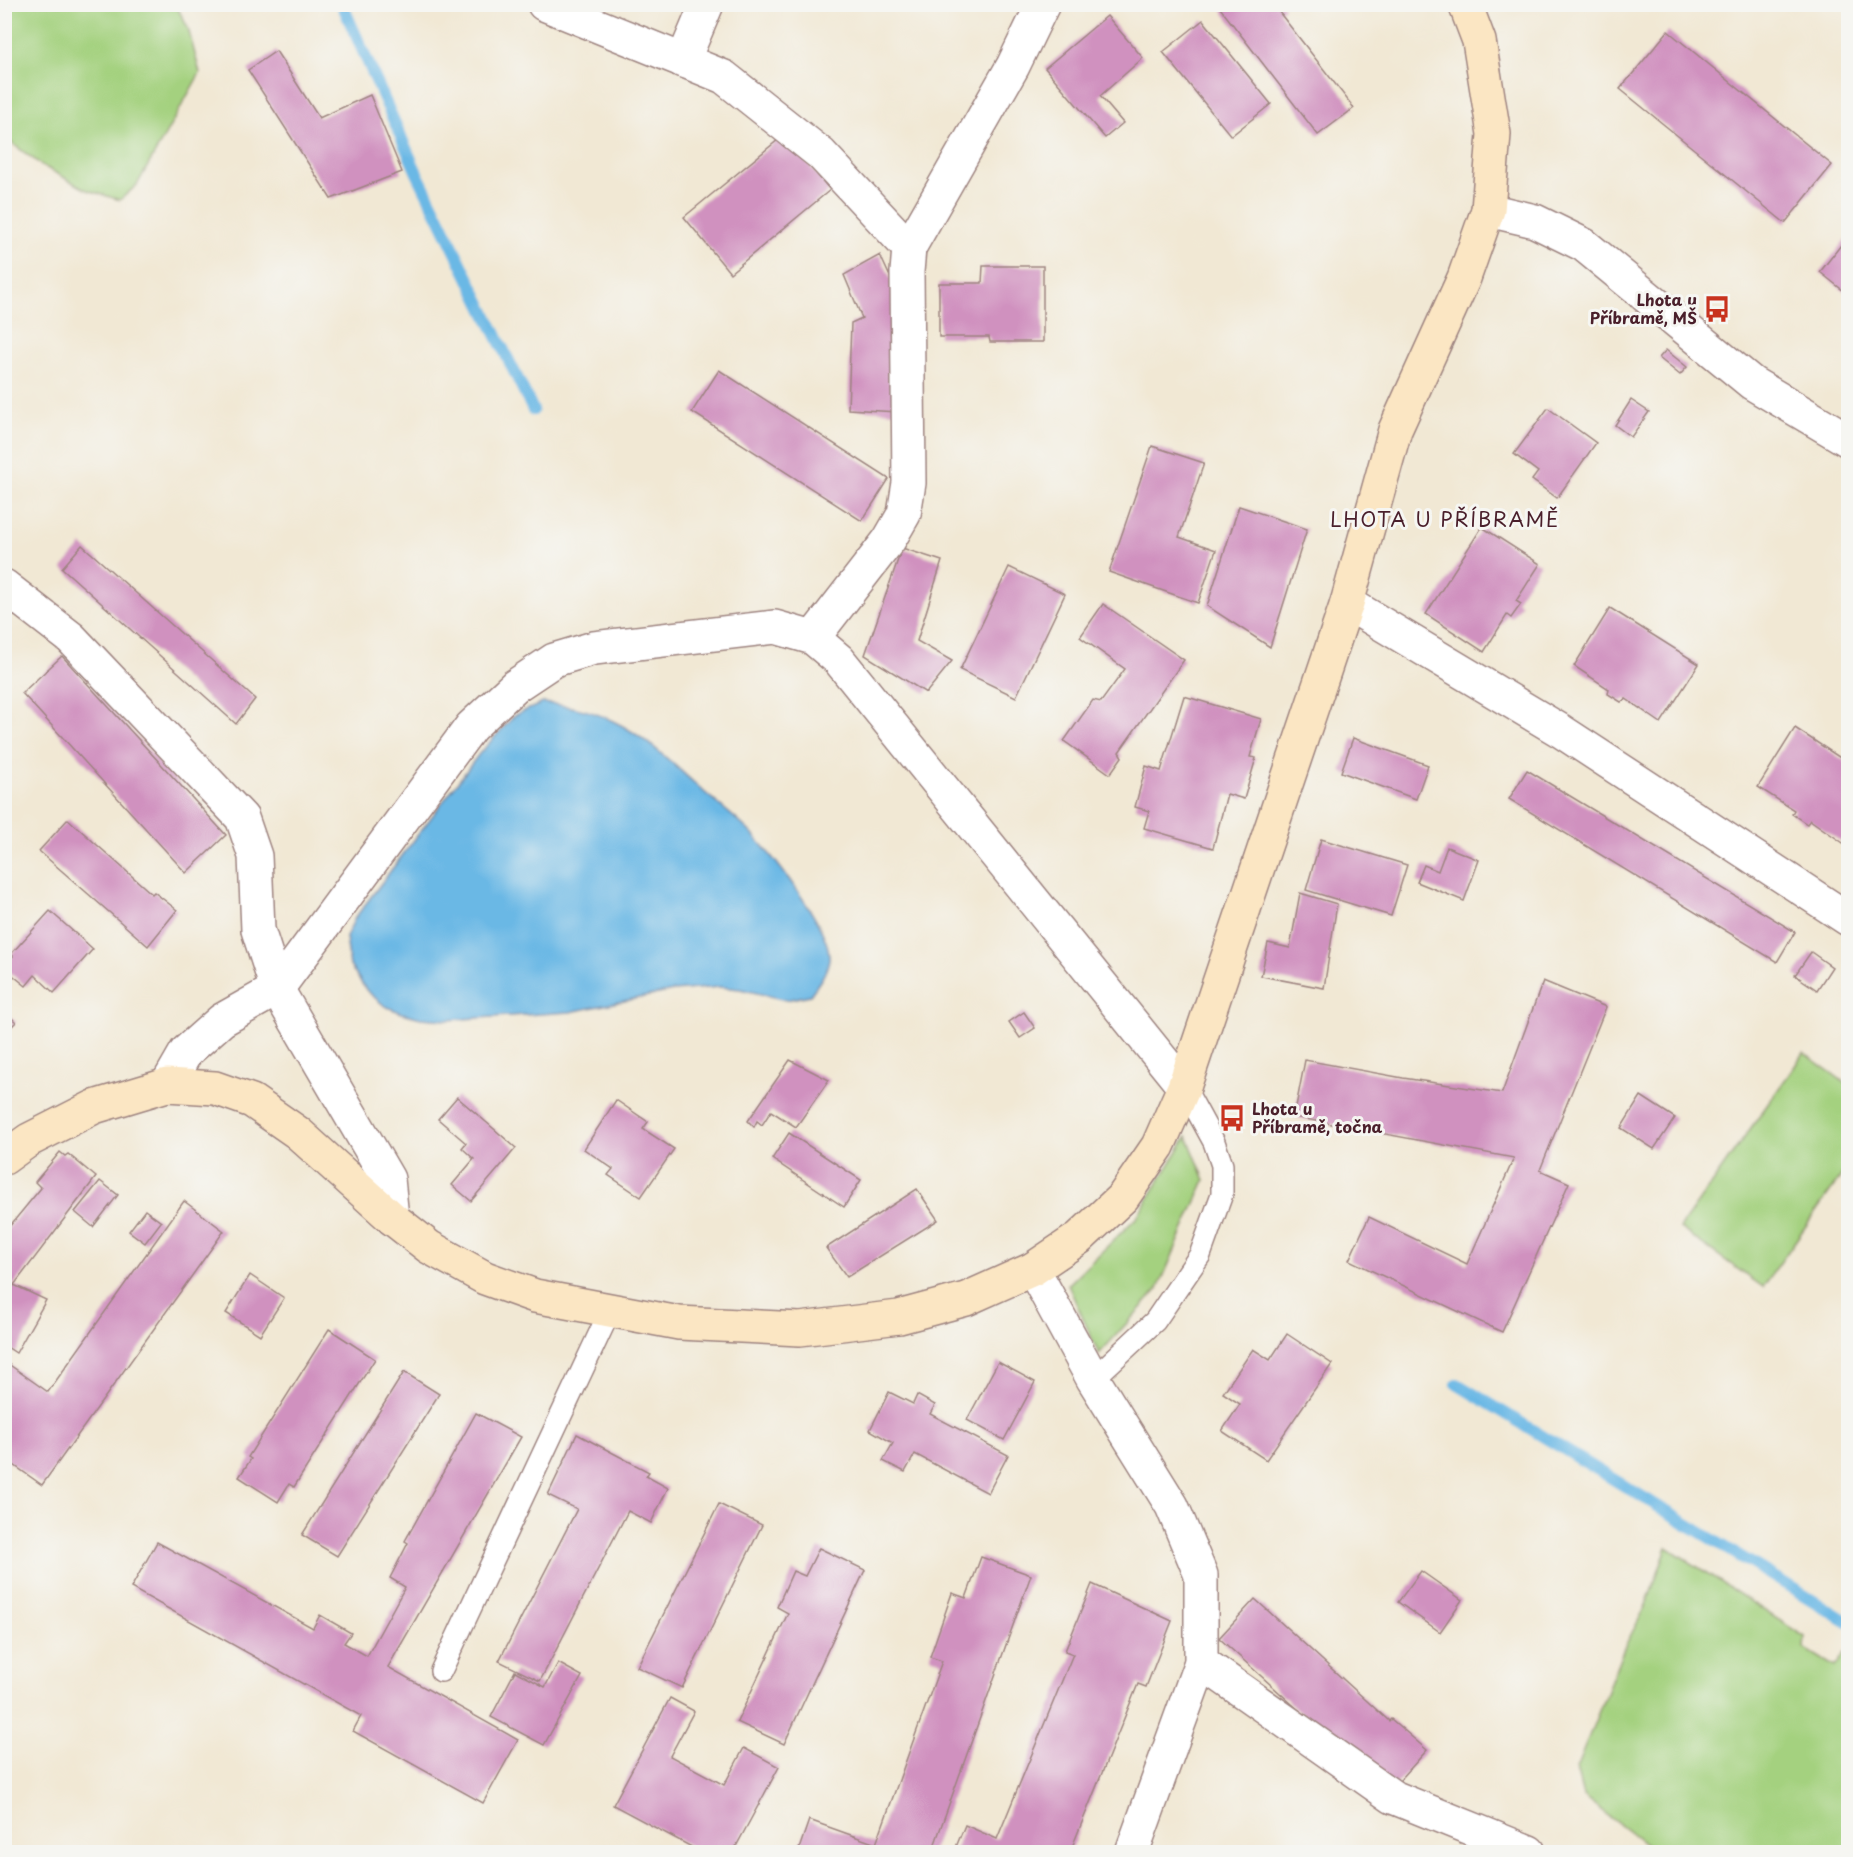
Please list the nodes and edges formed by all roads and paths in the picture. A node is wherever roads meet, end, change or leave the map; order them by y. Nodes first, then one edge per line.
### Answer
1 (544, 4) edge
2 (707, 4) edge
3 (1043, 4) edge
4 (1465, 4) edge
5 (683, 61) junction
6 (1488, 210) junction
7 (909, 248) junction
8 (1848, 440) edge
9 (4, 586) edge
10 (1347, 603) junction
11 (813, 638) junction
12 (1848, 918) edge
13 (277, 989) junction
14 (167, 1085) junction
15 (1184, 1087) junction
16 (4, 1158) edge
17 (392, 1218) junction
18 (1033, 1269) junction
19 (610, 1311) junction
20 (1093, 1379) junction
21 (1201, 1662) junction
22 (441, 1671) dead end
23 (1132, 1852) edge
24 (1530, 1852) edge

1 - 5 street
2 - 5 street
3 - 7 street
4 - 6 street
5 - 7 street
6 - 8 street
6 - 10 street
7 - 11 street
9 - 13 street
10 - 12 street
10 - 15 street
11 - 13 street
11 - 15 street
13 - 14 street
13 - 17 street
14 - 16 street
14 - 17 street
15 - 18 street
15 - 20 lane
17 - 19 street
18 - 19 street
18 - 20 street
19 - 22 lane
20 - 21 street
21 - 23 street
21 - 24 street

